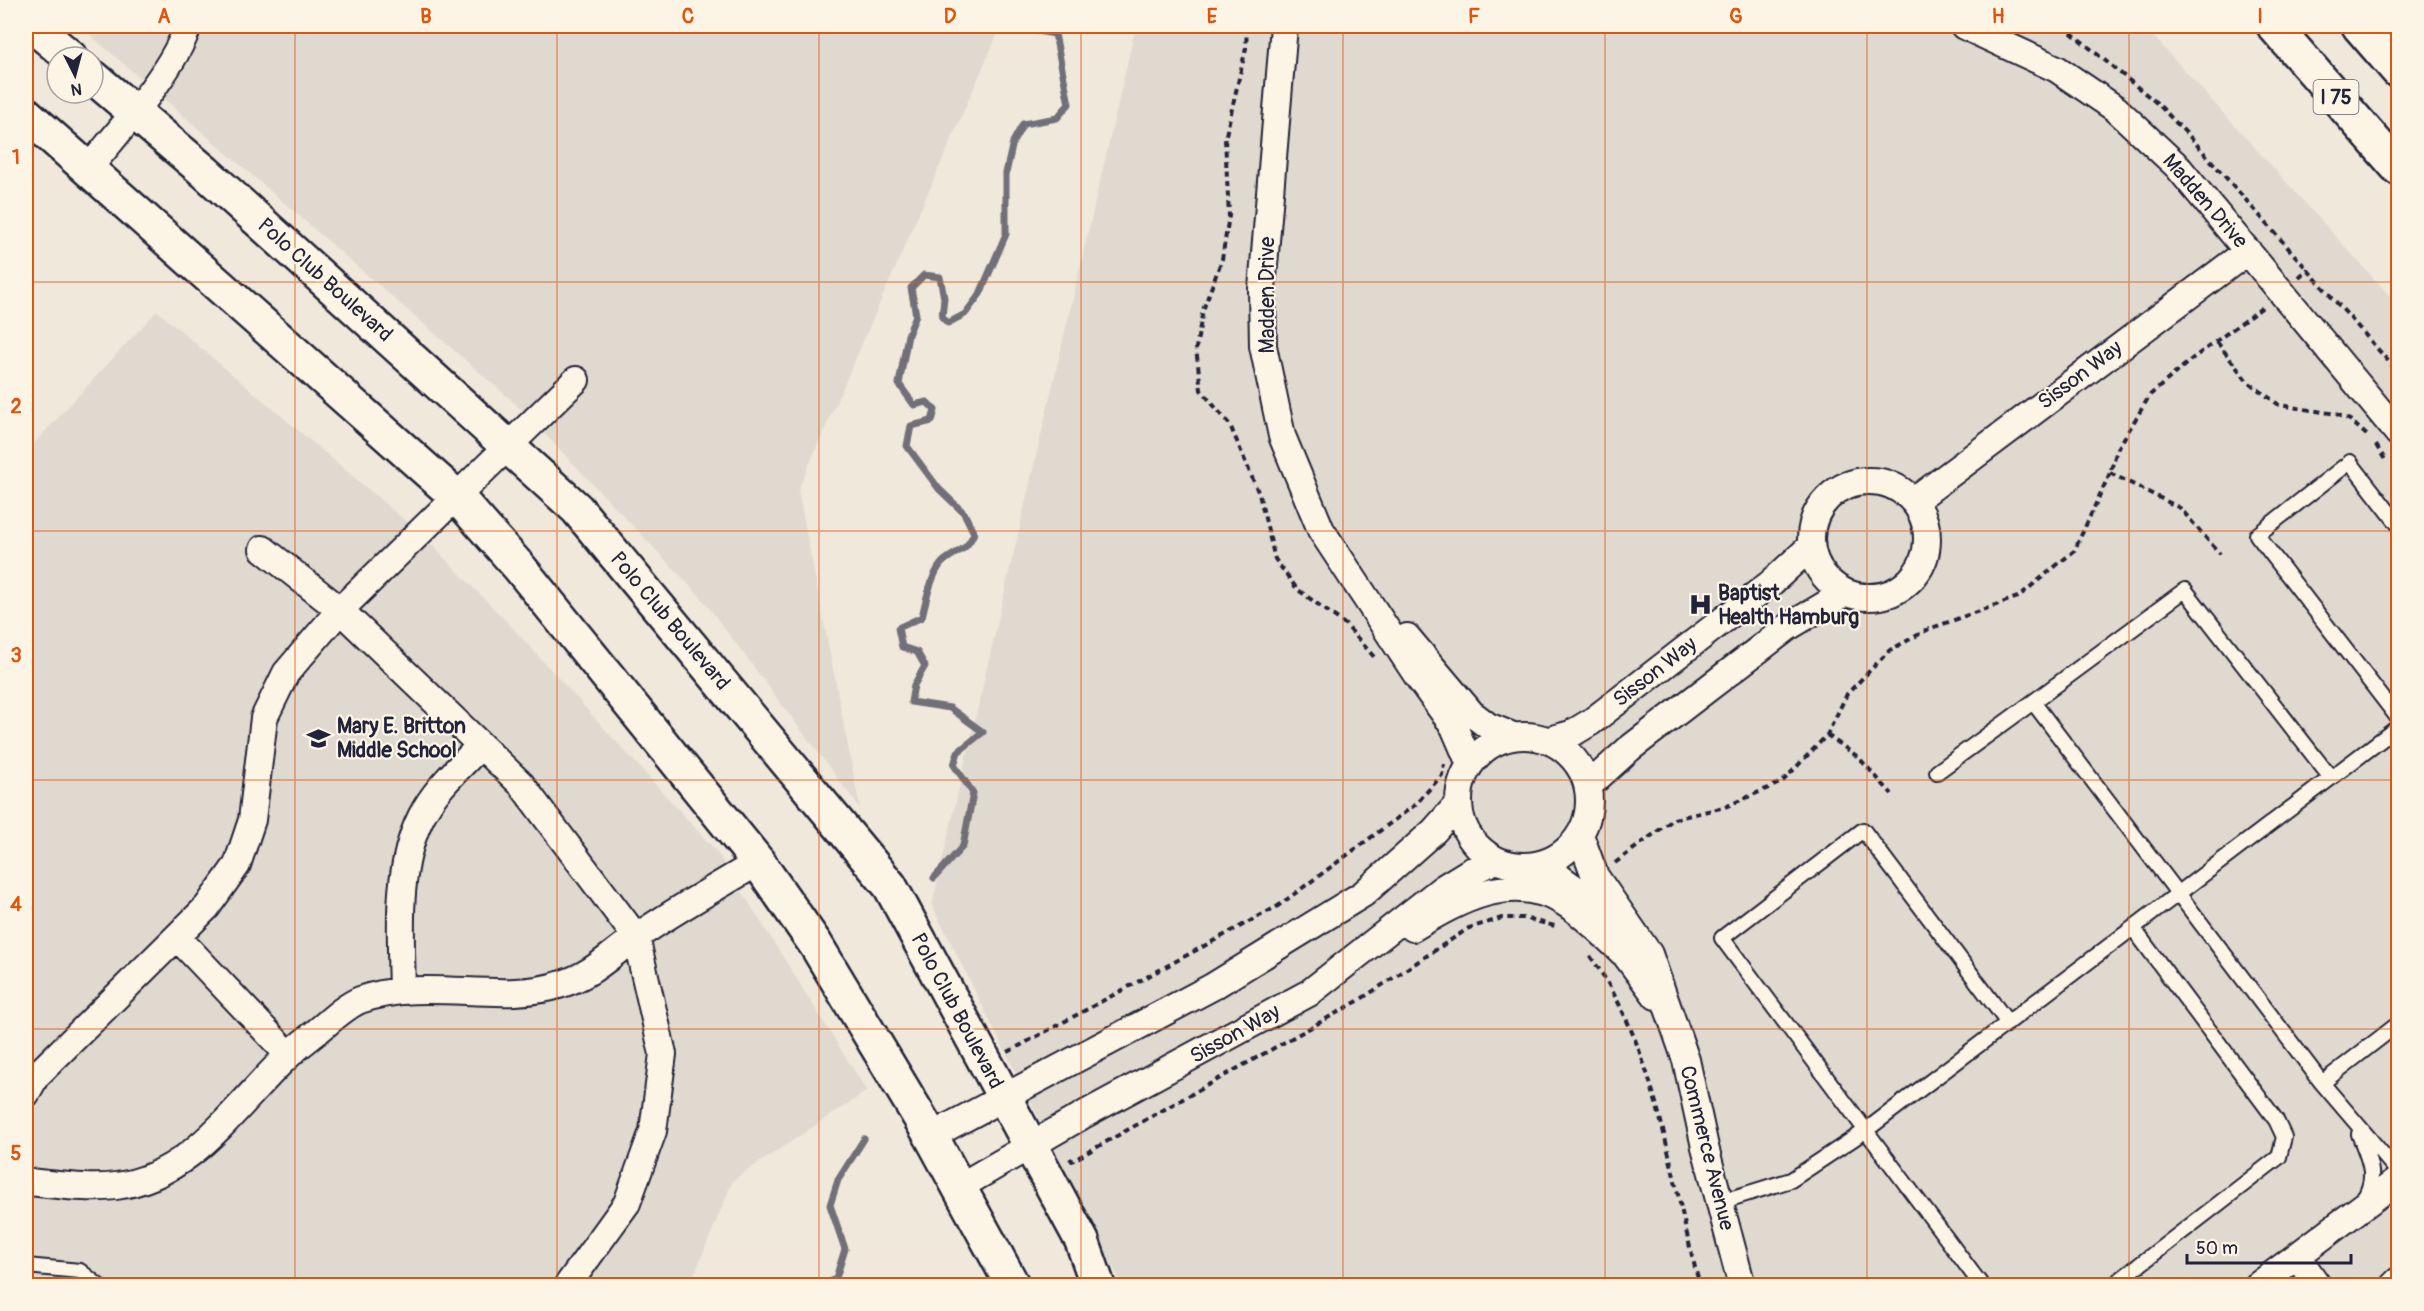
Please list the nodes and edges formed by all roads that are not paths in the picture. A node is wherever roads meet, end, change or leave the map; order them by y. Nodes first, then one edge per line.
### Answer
1 (33, 26) edge
2 (188, 26) edge
3 (1284, 26) edge
4 (1964, 26) edge
5 (2274, 26) edge
6 (2359, 26) edge
7 (56, 45) edge
8 (2398, 71) edge
9 (105, 86) edge
10 (134, 111) junction
11 (26, 114) edge
12 (88, 168) junction
13 (2398, 168) edge
14 (2248, 251) junction
15 (576, 381) dead end
16 (2398, 433) edge
17 (509, 447) junction
18 (458, 498) junction
19 (1914, 501) junction
20 (2398, 524) edge
21 (1810, 547) junction
22 (263, 549) dead end
23 (1356, 582) junction
24 (1845, 593) junction
25 (340, 610) junction
26 (2033, 702) junction
27 (2398, 718) edge
28 (2398, 727) edge
29 (1513, 736) junction
30 (1549, 740) junction
31 (480, 746) junction
32 (1470, 764) junction
33 (1937, 772) dead end
34 (2331, 778) junction
35 (1588, 786) junction
36 (1458, 804) junction
37 (1580, 835) junction
38 (1496, 860) junction
39 (758, 862) junction
40 (1541, 864) junction
41 (2180, 893) junction
42 (2133, 928) junction
43 (636, 936) junction
44 (177, 937) junction
45 (1622, 952) junction
46 (402, 991) junction
47 (1309, 993) junction
48 (1668, 1011) junction
49 (2008, 1023) junction
50 (2398, 1024) edge
51 (288, 1054) junction
52 (2322, 1083) junction
53 (1013, 1091) junction
54 (26, 1094) edge
55 (2356, 1126) junction
56 (1865, 1131) junction
57 (931, 1136) junction
58 (1042, 1141) junction
59 (2398, 1172) edge
60 (2398, 1180) edge
61 (26, 1182) edge
62 (959, 1187) junction
63 (1720, 1202) junction
64 (2356, 1211) junction
65 (2296, 1256) junction
66 (26, 1266) edge
67 (2398, 1281) edge
68 (99, 1286) edge
69 (567, 1286) edge
70 (1013, 1286) edge
71 (1098, 1286) edge
72 (1742, 1286) edge
73 (1982, 1286) edge
74 (2112, 1286) edge
75 (2257, 1286) edge
76 (2318, 1286) edge
77 (2392, 1286) edge

1 - 7 main road
2 - 10 street
3 - 23 street, Madden Drive
4 - 14 street, Madden Drive
5 - 13 main road, I 75
6 - 8 main road
9 - 10 main road, Polo Club Boulevard
10 - 12 street
10 - 17 main road, Polo Club Boulevard
11 - 12 main road
12 - 18 main road
14 - 16 street, Madden Drive
14 - 19 street, Sisson Way
15 - 17 street
17 - 18 street
17 - 53 main road, Polo Club Boulevard
18 - 25 street
18 - 39 main road
19 - 21 street
19 - 24 street
20 - 27 lane
21 - 24 street
21 - 30 street, Sisson Way
22 - 25 street
23 - 29 street, Madden Drive
23 - 32 street, Madden Drive
24 - 35 street
25 - 31 street
25 - 44 street
26 - 33 lane
26 - 34 lane
26 - 41 lane
28 - 34 lane
29 - 30 street
29 - 32 street
30 - 35 street
31 - 43 street
31 - 46 street
32 - 36 street
34 - 41 lane
35 - 37 street
36 - 38 street
36 - 53 street
37 - 40 street
37 - 48 street, Commerce Avenue
38 - 40 street
38 - 47 street, Sisson Way
39 - 43 street
39 - 57 main road
40 - 45 street, Commerce Avenue
41 - 42 lane
41 - 52 lane
42 - 49 lane
42 - 74 lane
43 - 46 street
43 - 69 street
44 - 51 street
44 - 54 street
45 - 47 street
45 - 48 street, Commerce Avenue
46 - 51 street
47 - 58 street, Sisson Way
48 - 63 street, Commerce Avenue
49 - 56 lane
49 - 56 lane
50 - 52 lane
51 - 61 street
52 - 55 lane
53 - 57 street
53 - 58 main road, Polo Club Boulevard
55 - 59 lane
55 - 64 lane
56 - 63 lane
56 - 73 lane
57 - 62 main road
58 - 62 street, Sisson Way
58 - 71 main road, Polo Club Boulevard
60 - 64 street
62 - 70 main road
63 - 72 street, Commerce Avenue
64 - 65 street
65 - 75 street
65 - 76 street
66 - 68 lane
67 - 77 street

